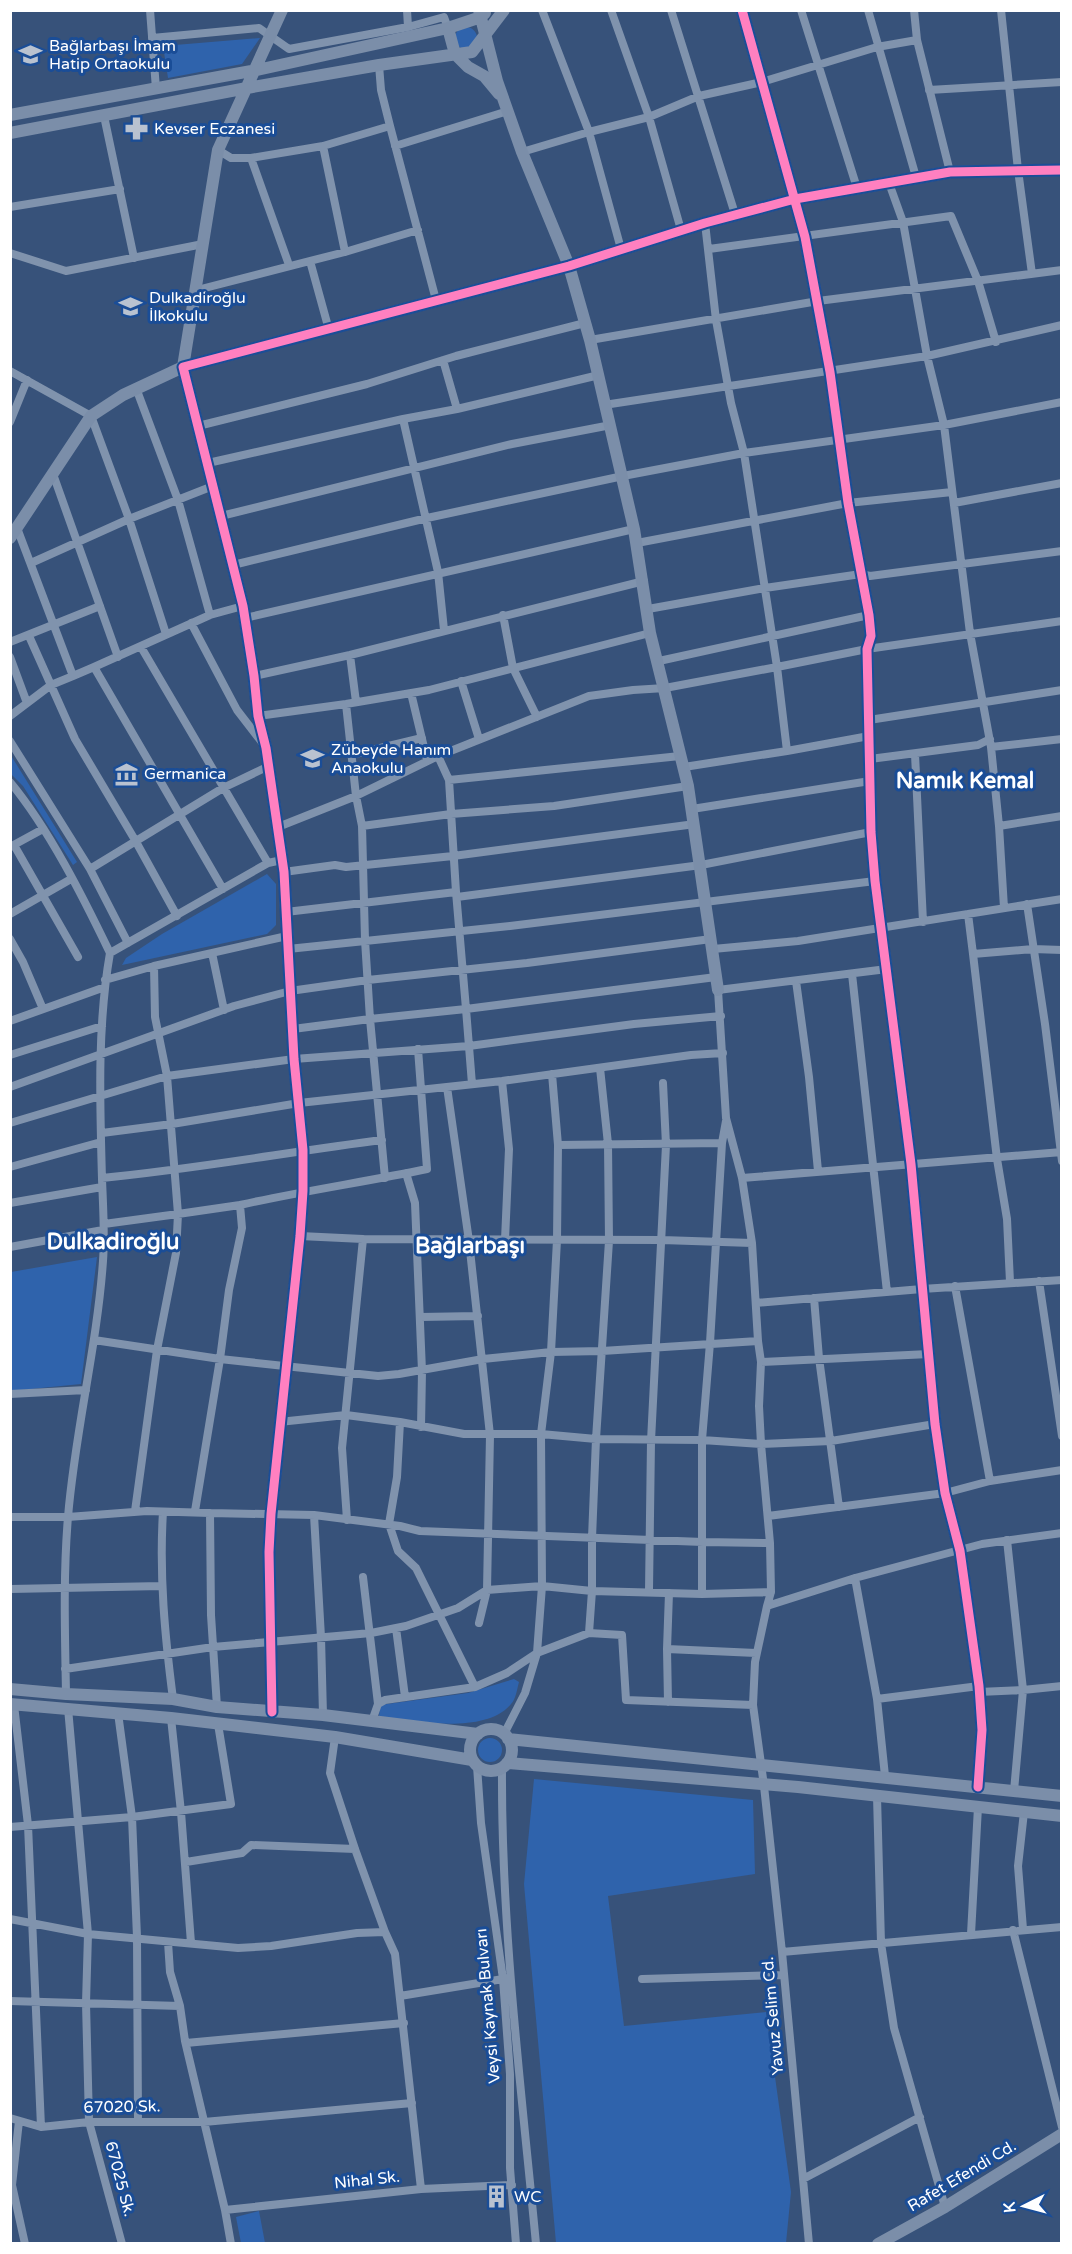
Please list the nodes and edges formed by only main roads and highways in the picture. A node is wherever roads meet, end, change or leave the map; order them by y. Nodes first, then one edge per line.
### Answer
1 (282, 10) edge
2 (504, 10) edge
3 (742, 10) edge
4 (482, 13) edge
5 (448, 28) junction
6 (485, 34) junction
7 (455, 54) junction
8 (257, 70) junction
9 (247, 88) junction
10 (507, 107) junction
11 (10, 115) edge
12 (10, 133) edge
13 (1062, 170) edge
14 (795, 199) junction
15 (569, 266) junction
16 (183, 367) junction
17 (14, 533) edge
18 (718, 990) road end
19 (10, 1689) edge
20 (12, 1705) edge
21 (273, 1712) junction
22 (478, 1734) junction
23 (506, 1736) junction
24 (474, 1763) junction
25 (505, 1766) junction
26 (978, 1787) junction
27 (1062, 1796) edge
28 (1062, 1816) edge
29 (1062, 2134) edge
30 (878, 2244) edge

1 - 8 main road
2 - 6 main road
3 - 14 main road
4 - 5 main road
4 - 6 main road
5 - 7 main road
5 - 8 main road
6 - 7 main road
6 - 10 main road
7 - 9 main road
7 - 10 main road
8 - 9 main road
8 - 11 main road
9 - 12 main road
9 - 16 main road
10 - 15 main road
13 - 14 main road
14 - 15 main road
14 - 26 main road
15 - 16 main road
15 - 18 main road
16 - 17 main road
16 - 21 main road
19 - 21 main road
20 - 24 main road
21 - 22 main road
22 - 23 main road
22 - 24 main road
23 - 25 main road
23 - 26 main road
24 - 25 main road
25 - 28 main road
26 - 27 main road
29 - 30 main road, Rafet Efendi Cd.

